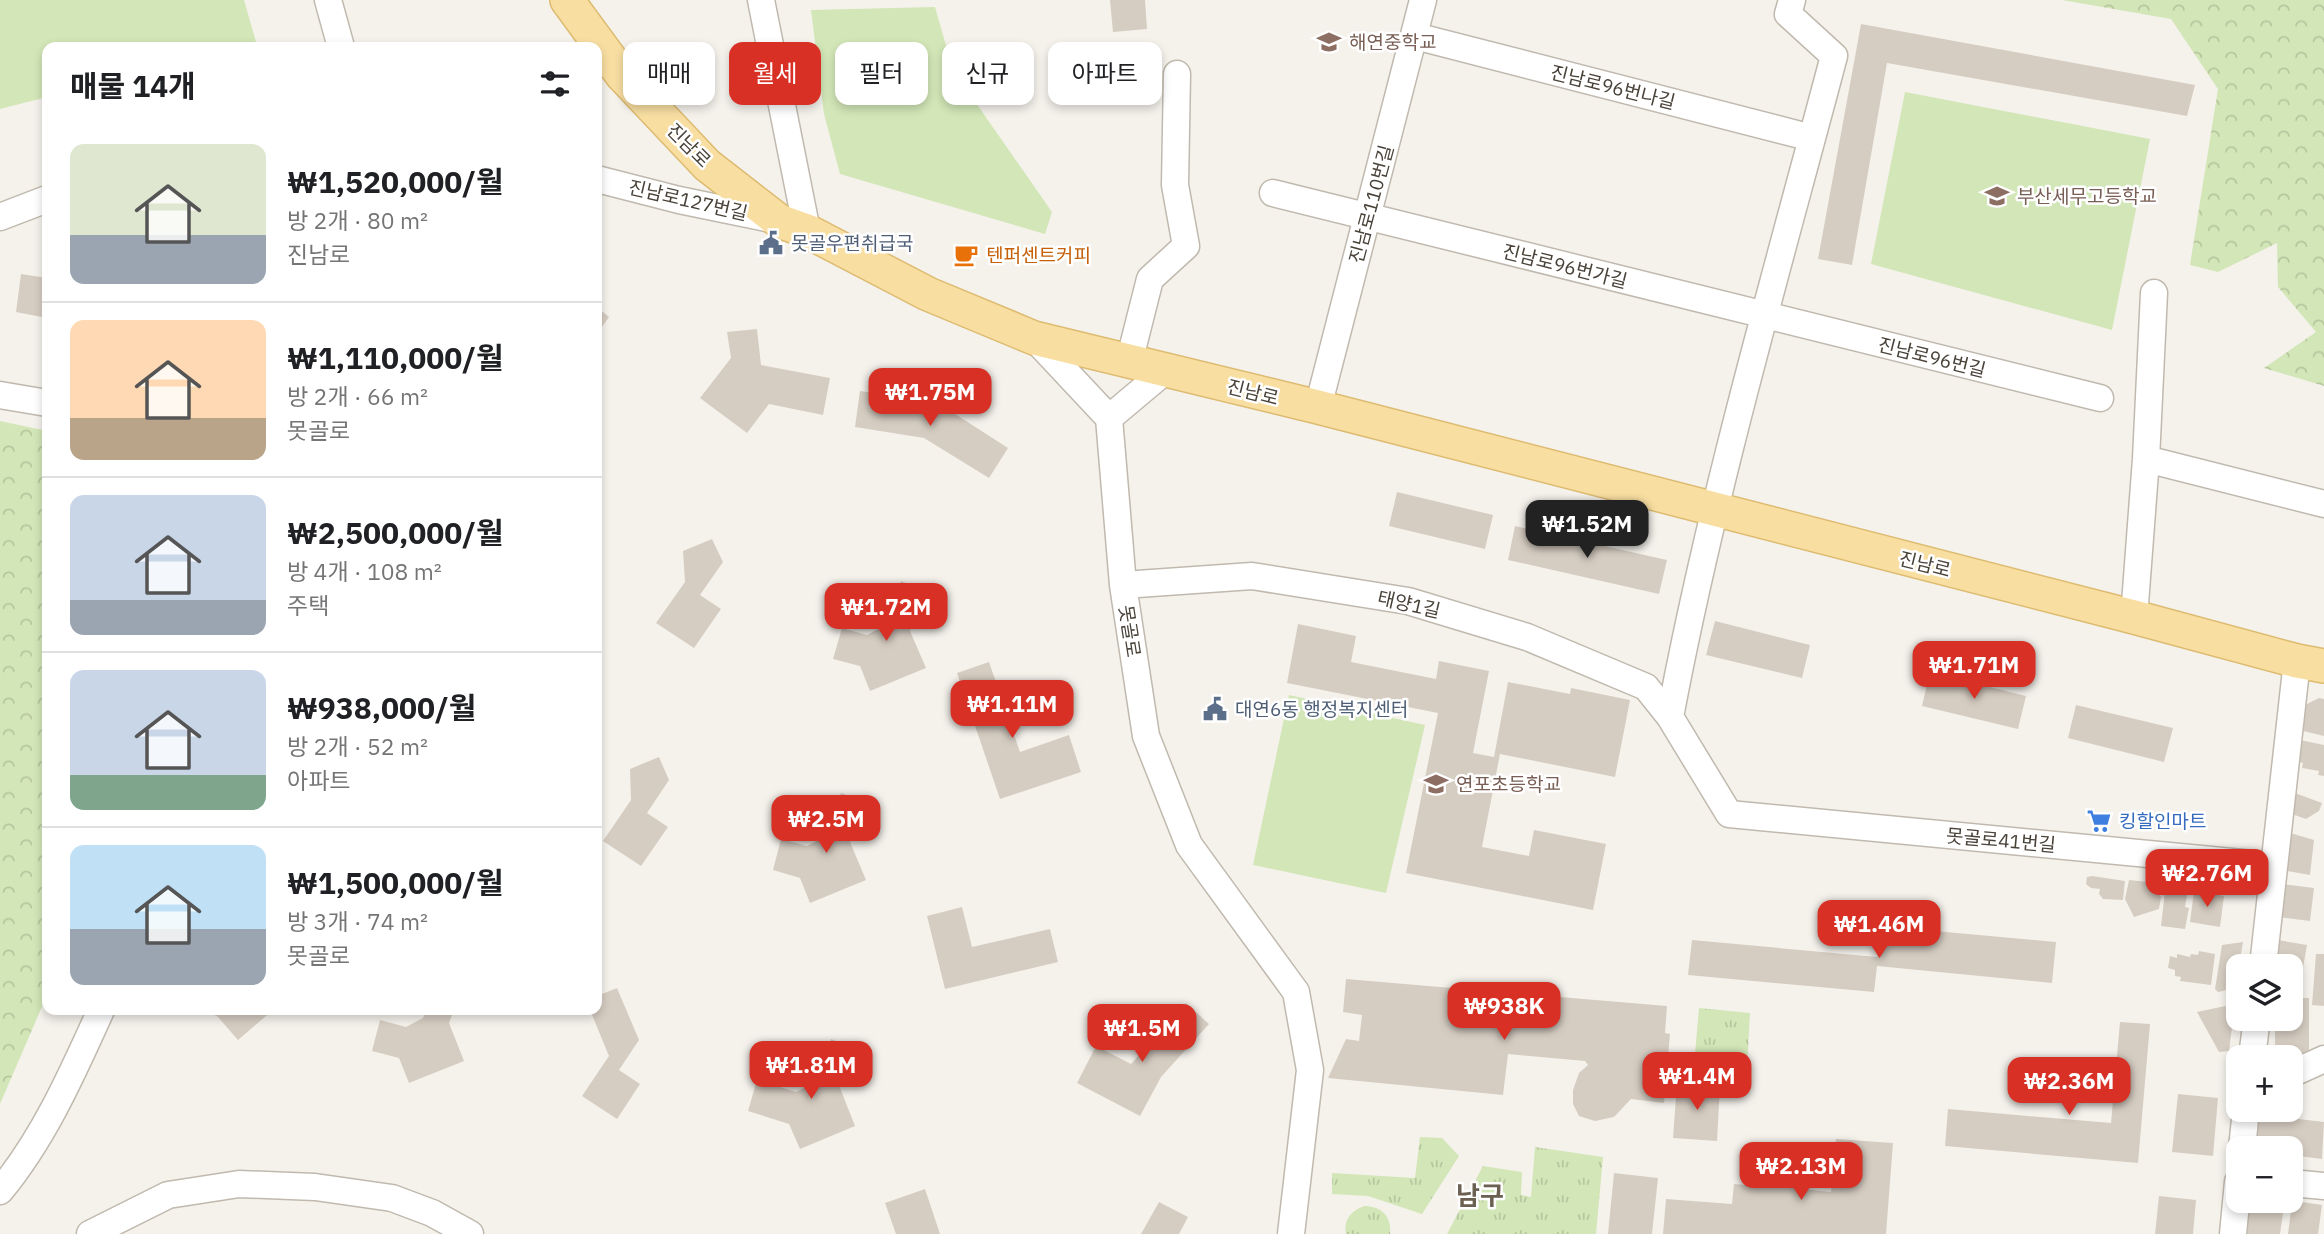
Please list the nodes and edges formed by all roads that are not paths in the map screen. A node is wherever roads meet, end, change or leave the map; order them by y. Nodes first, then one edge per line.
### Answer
1 (328, 0) edge
2 (567, 0) edge
3 (761, 0) edge
4 (1423, 0) edge
5 (1792, 0) edge
6 (1415, 36) junction
7 (340, 42) edge
8 (598, 42) edge
9 (602, 48) edge
10 (1177, 74) dead end
11 (1812, 138) junction
12 (602, 180) edge
13 (1273, 193) dead end
14 (42, 201) edge
15 (0, 216) edge
16 (1367, 217) junction
17 (793, 226) junction
18 (2154, 293) dead end
19 (1763, 316) junction
20 (1034, 338) junction
21 (1129, 362) junction
22 (1164, 371) junction
23 (0, 395) edge
24 (2100, 398) dead end
25 (42, 402) edge
26 (1318, 408) junction
27 (1109, 418) junction
28 (2146, 459) junction
29 (2324, 504) edge
30 (1715, 511) junction
31 (1123, 585) junction
32 (2134, 617) junction
33 (2310, 663) edge
34 (1671, 717) junction
35 (2274, 866) junction
36 (2264, 954) edge
37 (99, 1015) edge
38 (2324, 1059) edge
39 (2303, 1069) edge
40 (2303, 1184) edge
41 (2324, 1186) edge
42 (0, 1191) edge
43 (2235, 1213) edge
44 (90, 1234) edge
45 (470, 1234) edge
46 (1291, 1234) edge
47 (2233, 1234) edge

1 - 7 street
2 - 8 main road, 진남로
3 - 17 street
4 - 6 street, 진남로110번길
5 - 11 street
6 - 11 street, 진남로96번나길
6 - 16 street, 진남로110번길
9 - 17 main road, 진남로
10 - 21 street
11 - 19 street
12 - 17 street, 진남로127번길
13 - 16 street, 진남로96번가길
14 - 15 street
16 - 19 street, 진남로96번가길
16 - 26 street, 진남로110번길
17 - 20 main road, 진남로
18 - 28 street
19 - 24 street, 진남로96번길
19 - 30 street
20 - 21 main road, 진남로
20 - 27 street
21 - 22 main road, 진남로
22 - 26 main road, 진남로
22 - 27 street
23 - 25 street
26 - 30 main road, 진남로
27 - 31 street, 못골로
28 - 29 street
28 - 32 street
30 - 32 main road, 진남로
30 - 34 street
31 - 34 street, 태양1길
31 - 46 street, 못골로
32 - 33 main road, 진남로
33 - 35 street
34 - 35 street, 못골로41번길
35 - 36 street
37 - 42 street
38 - 39 street
40 - 41 street
43 - 47 street
44 - 45 street

